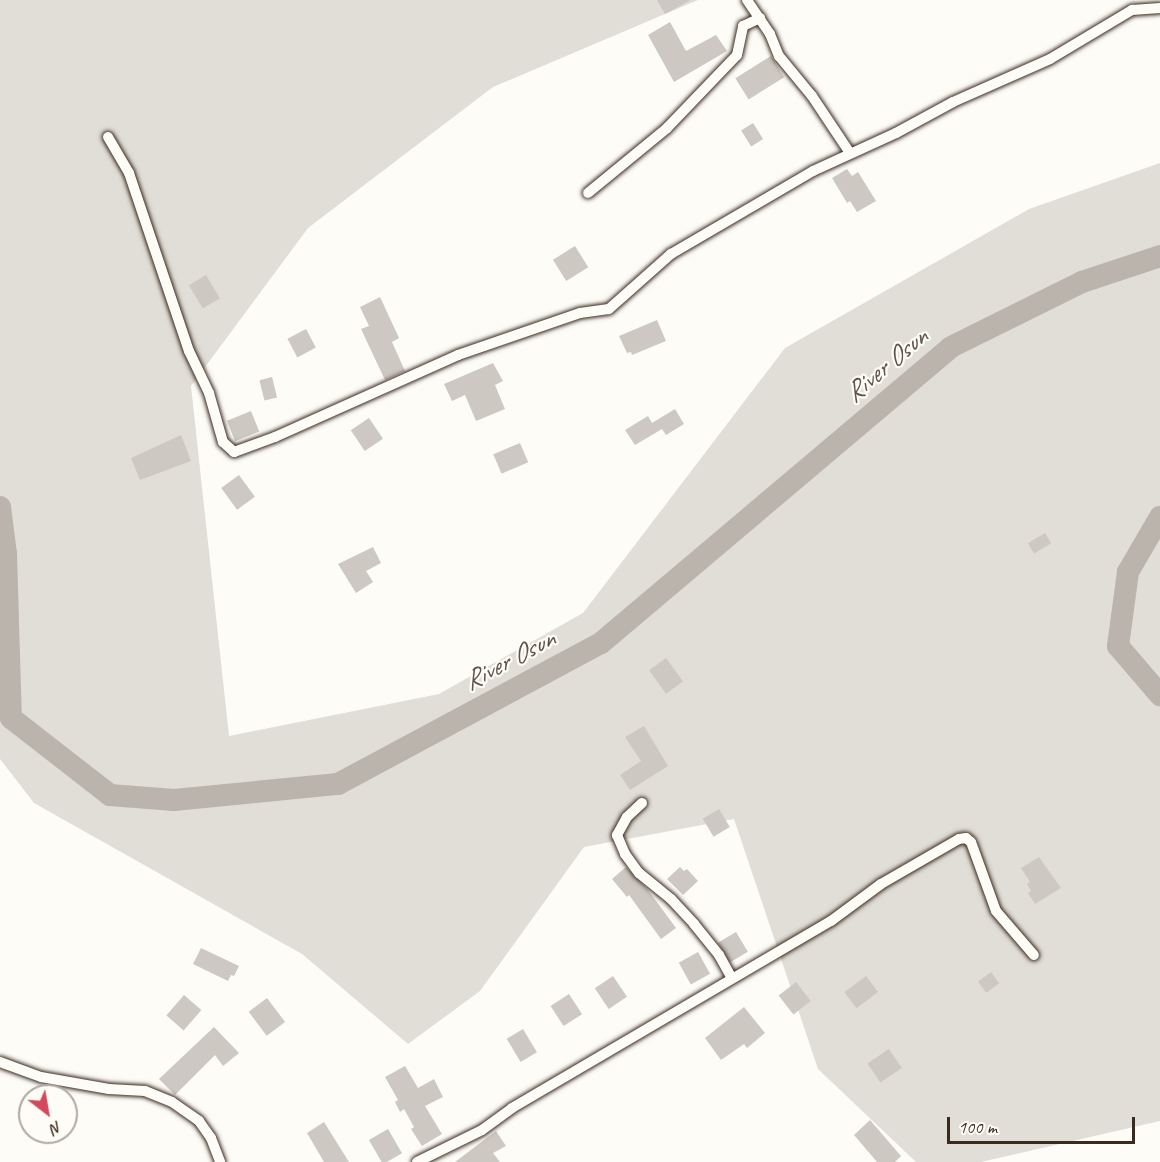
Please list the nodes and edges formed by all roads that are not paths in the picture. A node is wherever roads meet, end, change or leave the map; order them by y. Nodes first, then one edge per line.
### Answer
1 (747, 0) edge
2 (1160, 8) edge
3 (760, 18) junction
4 (108, 136) dead end
5 (850, 153) junction
6 (588, 193) dead end
7 (642, 803) dead end
8 (1034, 955) dead end
9 (731, 978) junction
10 (0, 1062) edge
11 (220, 1162) edge
12 (417, 1162) edge

1 - 3 street
2 - 5 street
3 - 5 street
3 - 6 street
4 - 5 street
7 - 9 street
8 - 9 street
9 - 12 street
10 - 11 street

